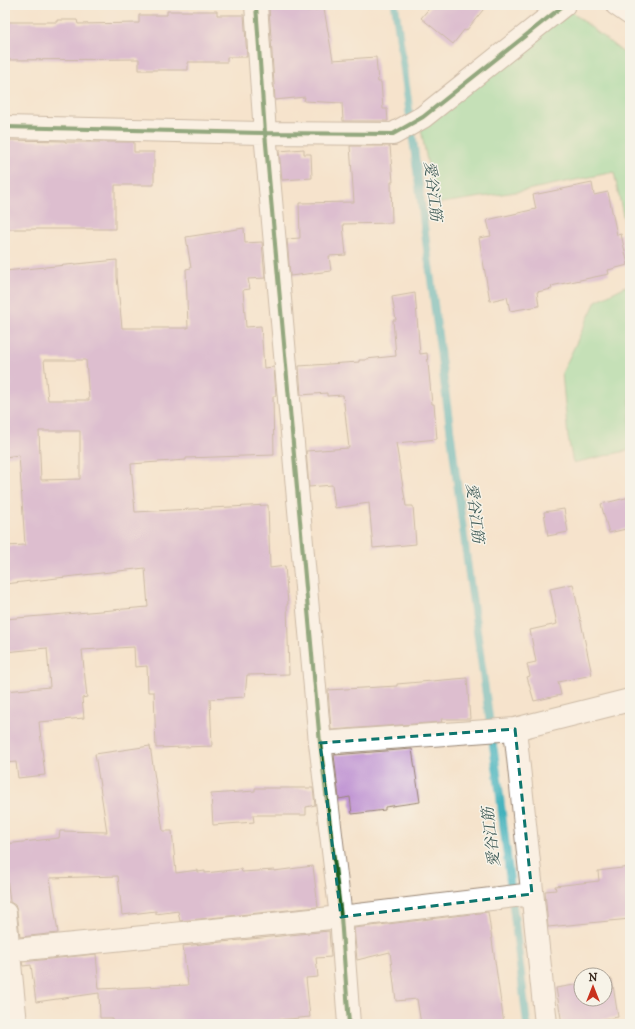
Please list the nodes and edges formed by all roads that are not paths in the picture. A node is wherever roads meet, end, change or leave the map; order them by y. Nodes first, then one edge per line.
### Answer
1 (256, 5) edge
2 (564, 5) edge
3 (618, 5) edge
4 (630, 14) edge
5 (5, 127) edge
6 (264, 133) junction
7 (630, 700) edge
8 (510, 729) junction
9 (320, 743) junction
10 (527, 895) junction
11 (5, 913) edge
12 (341, 917) junction
13 (7, 951) edge
14 (16, 1024) edge
15 (349, 1024) edge
16 (546, 1024) edge

1 - 6 street
2 - 6 street
3 - 4 street
5 - 6 street
6 - 9 street
7 - 8 street
8 - 9 street
8 - 10 street
9 - 12 street
10 - 12 street
10 - 16 street
11 - 13 street
12 - 13 street
12 - 15 street
13 - 14 street

